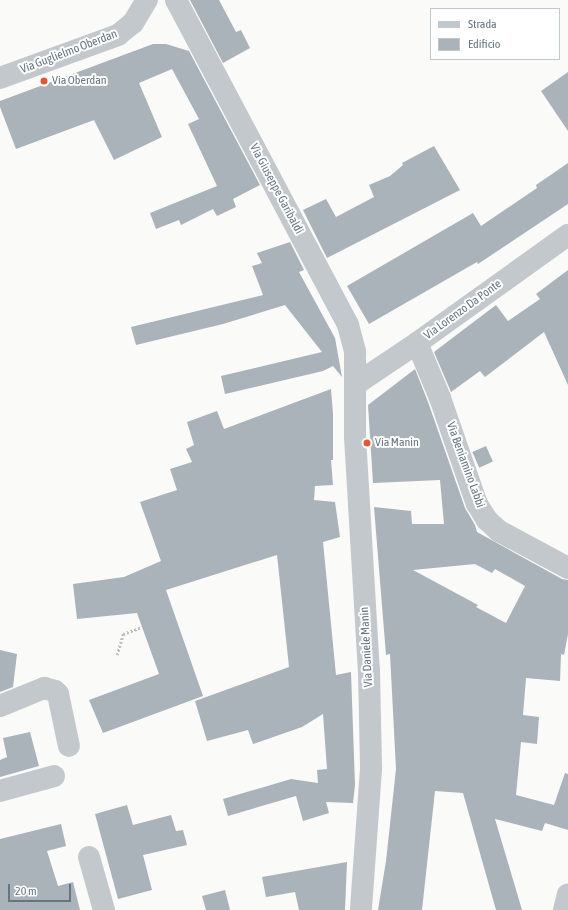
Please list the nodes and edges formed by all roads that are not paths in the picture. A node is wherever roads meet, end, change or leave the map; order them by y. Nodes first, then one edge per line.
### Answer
1 (147, 0) edge
2 (176, 0) edge
3 (0, 78) edge
4 (568, 235) edge
5 (417, 343) junction
6 (356, 384) junction
7 (568, 568) edge
8 (0, 706) edge
9 (69, 746) dead end
10 (54, 776) dead end
11 (0, 791) edge
12 (89, 857) dead end
13 (568, 894) edge
14 (104, 910) edge
15 (361, 910) edge
16 (564, 910) edge

1 - 3 street, Via Guglielmo Oberdan
2 - 6 street, Via Giuseppe Garibaldi
4 - 5 street, Via Lorenzo Da Ponte
5 - 6 street, Via Lorenzo Da Ponte
5 - 7 street, Via Beniamino Labbi
6 - 15 street, Via Daniele Manin
8 - 9 street
10 - 11 street
12 - 14 street
13 - 16 street

